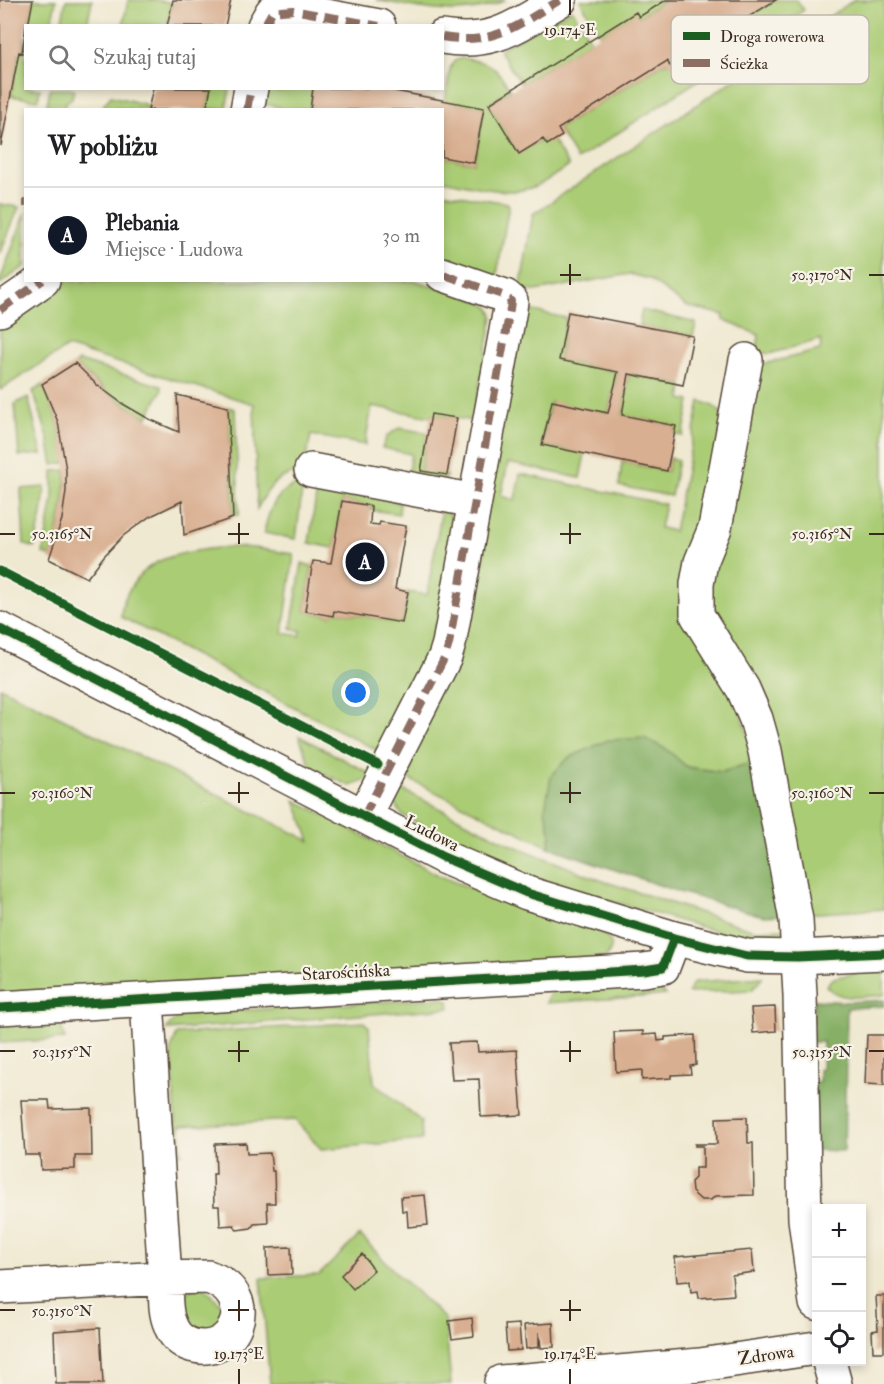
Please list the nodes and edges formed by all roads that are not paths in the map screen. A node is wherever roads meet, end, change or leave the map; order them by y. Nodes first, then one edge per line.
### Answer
1 (560, 0) edge
2 (265, 24) edge
3 (368, 24) edge
4 (444, 37) edge
5 (251, 90) edge
6 (247, 108) edge
7 (444, 275) edge
8 (40, 282) edge
9 (0, 310) edge
10 (746, 360) dead end
11 (311, 470) dead end
12 (475, 501) junction
13 (0, 629) edge
14 (364, 816) junction
15 (674, 938) junction
16 (884, 953) edge
17 (798, 957) junction
18 (147, 1001) junction
19 (0, 1008) edge
20 (812, 1272) edge
21 (0, 1287) edge
22 (812, 1349) edge
23 (830, 1366) edge
24 (700, 1374) edge
25 (501, 1382) dead end
26 (835, 1384) edge

1 - 4 street
2 - 3 street
5 - 6 street
7 - 12 street
8 - 9 street
10 - 17 street
11 - 12 street
12 - 14 street
13 - 14 street, Ludowa
14 - 15 street, Ludowa
15 - 17 street, Ludowa
15 - 18 street, Starościńska
16 - 17 street, Ludowa
17 - 20 street
18 - 19 street, Starościńska
18 - 21 street
22 - 24 street, Zdrowa
23 - 26 street
24 - 25 street, Zdrowa

